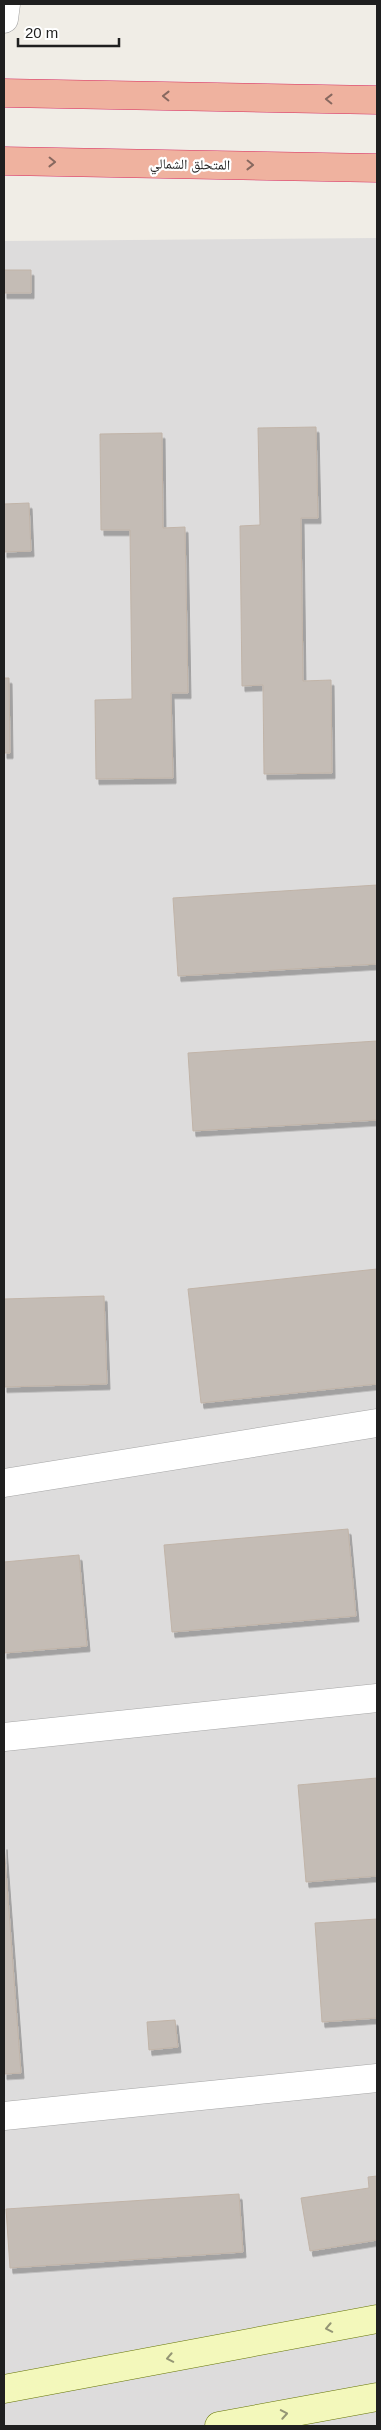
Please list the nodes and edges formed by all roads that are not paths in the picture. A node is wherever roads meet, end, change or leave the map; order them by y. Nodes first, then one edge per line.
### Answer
1 (6, 4) edge
2 (4, 19) edge
3 (4, 93) edge
4 (377, 100) edge
5 (4, 161) edge
6 (377, 168) edge
7 (377, 1423) edge
8 (4, 1483) edge
9 (377, 1698) edge
10 (4, 1738) edge
11 (377, 2078) edge
12 (4, 2116) edge
13 (377, 2319) edge
14 (4, 2389) edge
15 (377, 2397) edge
16 (219, 2426) edge

1 - 2 street
4 -> 3 highway
5 -> 6 highway, المتحلق الشمالي
7 - 8 street
9 - 10 street
11 - 12 street
13 -> 14 main road
16 -> 15 main road

